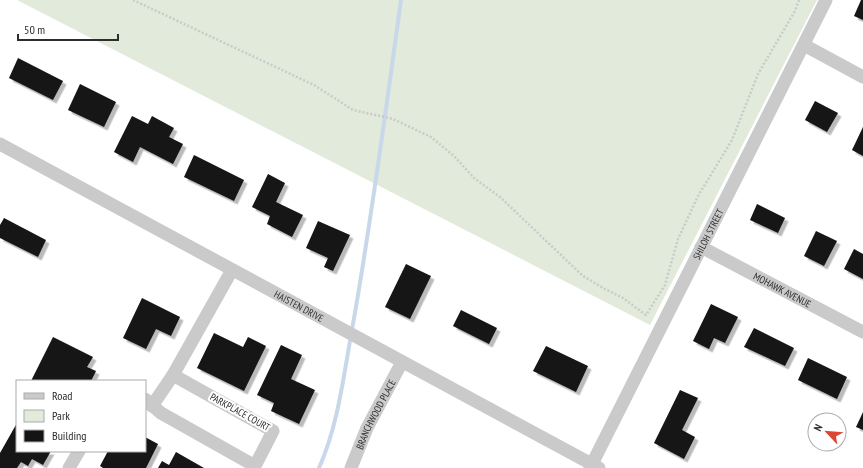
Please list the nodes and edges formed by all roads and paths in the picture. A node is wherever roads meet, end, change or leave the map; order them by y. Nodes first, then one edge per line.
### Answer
1 (133, 0) edge
2 (799, 0) edge
3 (826, 0) edge
4 (804, 45) junction
5 (863, 77) edge
6 (0, 144) edge
7 (701, 247) junction
8 (232, 270) junction
9 (863, 332) edge
10 (402, 362) junction
11 (173, 375) junction
12 (149, 402) edge
13 (77, 452) edge
14 (593, 467) edge
15 (69, 468) edge
16 (351, 468) edge

1 - 2 path
3 - 4 street, SHILOH STREET
4 - 5 street
4 - 7 street, SHILOH STREET
6 - 8 street, HAISTEN DRIVE
7 - 9 street, MOHAWK AVENUE
7 - 14 street, SHILOH STREET
8 - 10 street, HAISTEN DRIVE
8 - 11 street, PARKPLACE COURT
10 - 14 street, HAISTEN DRIVE
10 - 16 street, BRANCHWOOD PLACE
11 - 12 street, PARKPLACE COURT
11 - 12 street, PARKPLACE COURT
13 - 15 street

